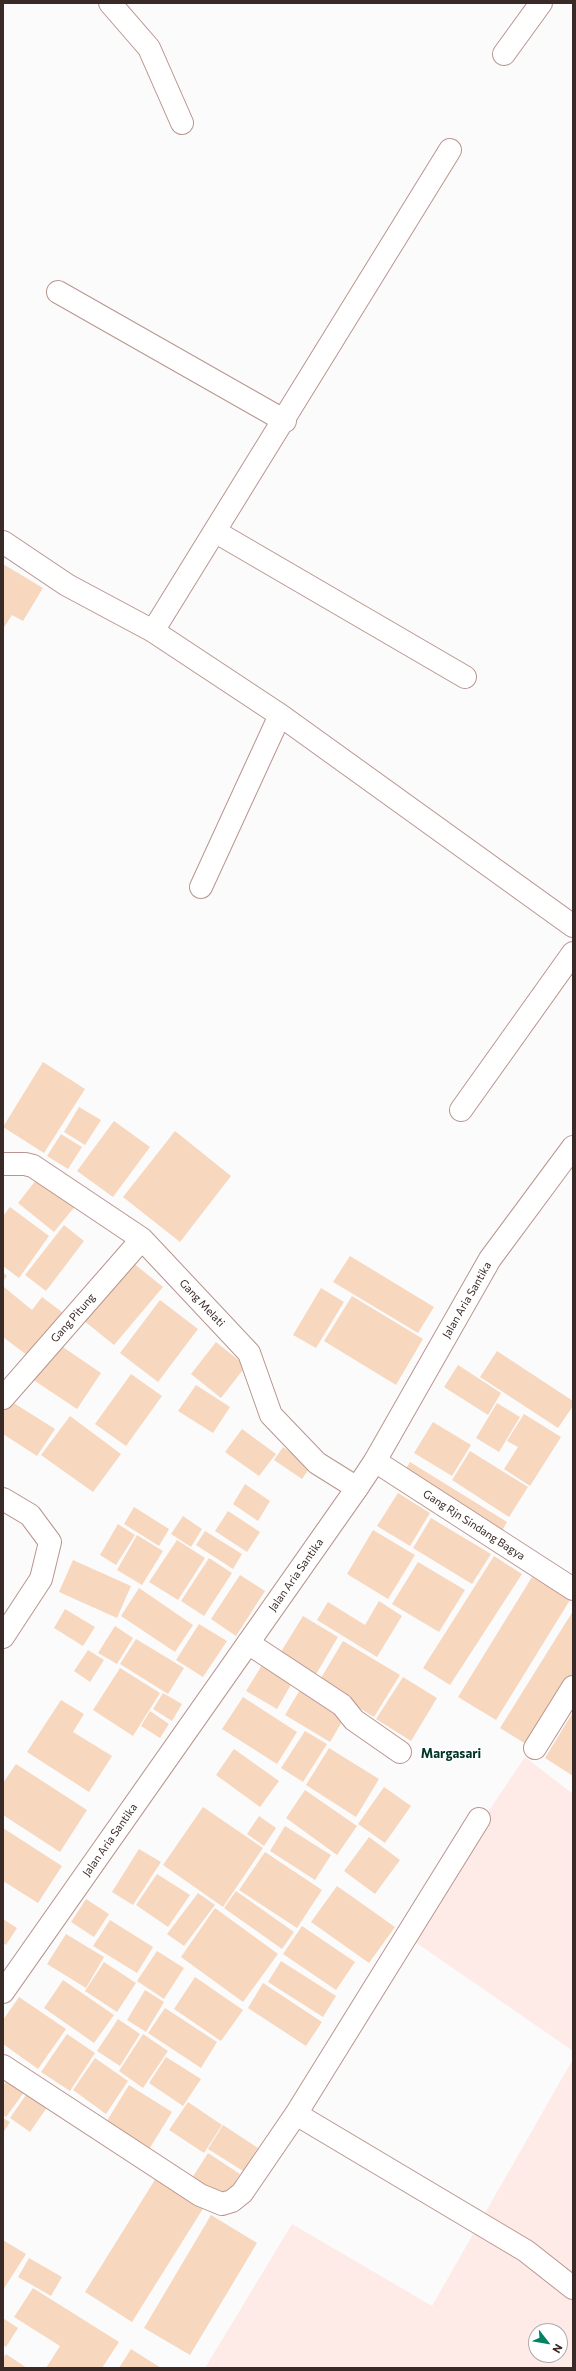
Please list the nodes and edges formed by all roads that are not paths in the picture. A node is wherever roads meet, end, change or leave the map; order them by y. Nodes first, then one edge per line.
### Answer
1 (110, 3) edge
2 (541, 3) edge
3 (504, 54) dead end
4 (182, 123) dead end
5 (450, 150) dead end
6 (58, 292) dead end
7 (284, 421) junction
8 (216, 532) junction
9 (3, 542) edge
10 (153, 631) junction
11 (465, 677) dead end
12 (280, 715) junction
13 (201, 887) dead end
14 (573, 926) edge
15 (573, 952) edge
16 (461, 1110) dead end
17 (573, 1147) edge
18 (3, 1164) edge
19 (142, 1239) junction
20 (3, 1398) edge
21 (375, 1461) junction
22 (357, 1488) junction
23 (3, 1499) edge
24 (573, 1589) edge
25 (3, 1637) edge
26 (248, 1643) junction
27 (573, 1687) edge
28 (534, 1748) dead end
29 (400, 1752) dead end
30 (479, 1819) dead end
31 (3, 1992) edge
32 (3, 2066) edge
33 (296, 2114) junction
34 (573, 2288) edge

1 - 4 street
2 - 3 street
5 - 7 street
6 - 7 street
7 - 8 street
8 - 10 street
8 - 11 street
9 - 10 street
10 - 12 street
12 - 13 street
12 - 14 street
15 - 16 street
17 - 21 street, Jalan Aria Santika
18 - 19 street, Gang Melati
19 - 20 street, Gang Pitung
19 - 22 street, Gang Melati
21 - 22 street, Jalan Aria Santika
21 - 24 street, Gang Rjn Sindang Bagya
22 - 26 street, Jalan Aria Santika
23 - 25 street
26 - 29 street
26 - 31 street, Jalan Aria Santika
27 - 28 street
30 - 33 street
32 - 33 street
33 - 34 street

